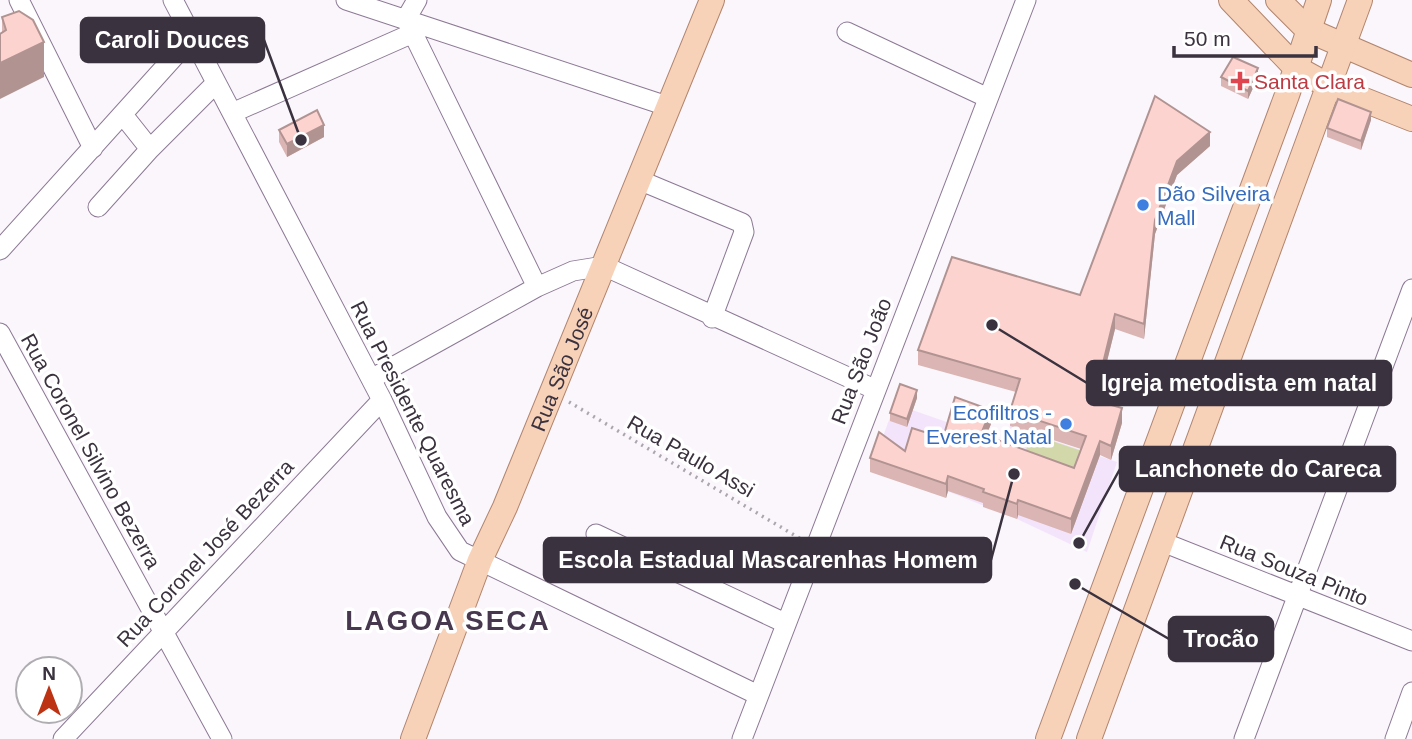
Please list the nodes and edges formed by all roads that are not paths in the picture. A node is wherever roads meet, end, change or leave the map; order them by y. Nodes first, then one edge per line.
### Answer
1 (19, 0) edge
2 (173, 0) edge
3 (346, 0) edge
4 (417, 0) edge
5 (712, 0) edge
6 (1026, 0) edge
7 (1231, 0) edge
8 (1278, 0) edge
9 (1319, 0) edge
10 (1360, 0) edge
11 (410, 26) junction
12 (1308, 30) junction
13 (847, 32) dead end
14 (192, 37) junction
15 (1344, 47) junction
16 (1296, 68) junction
17 (1412, 75) edge
18 (216, 83) junction
19 (1329, 86) junction
20 (988, 98) junction
21 (670, 107) junction
22 (232, 113) junction
23 (123, 115) junction
24 (1412, 120) edge
25 (93, 148) junction
26 (150, 149) junction
27 (639, 180) junction
28 (98, 207) dead end
29 (0, 250) edge
30 (604, 266) junction
31 (537, 287) junction
32 (1412, 289) edge
33 (712, 318) junction
34 (0, 333) edge
35 (371, 379) junction
36 (874, 389) junction
37 (382, 400) junction
38 (596, 534) dead end
39 (1160, 541) junction
40 (480, 560) junction
41 (1297, 597) junction
42 (785, 623) junction
43 (162, 630) junction
44 (1412, 641) edge
45 (1412, 692) edge
46 (758, 695) junction
47 (63, 739) edge
48 (222, 739) edge
49 (413, 739) edge
50 (742, 739) edge
51 (1048, 739) edge
52 (1089, 739) edge
53 (1244, 739) edge
54 (1395, 739) edge

1 - 25 street
2 - 14 street, Rua Presidente Quaresma
3 - 11 street
4 - 11 street
5 - 21 main road, Rua São José
6 - 20 street, Rua São João
7 - 16 main road
8 - 12 main road
9 - 12 main road
10 - 15 main road
11 - 21 street
11 - 22 street
11 - 31 street
12 - 15 main road
12 - 16 main road
13 - 20 street
14 - 18 street, Rua Presidente Quaresma
14 - 23 street
15 - 17 main road
15 - 19 main road
16 - 19 main road
16 - 51 main road
18 - 22 street, Rua Presidente Quaresma
18 - 26 street
19 - 24 main road
19 - 39 main road
20 - 36 street, Rua São João
21 - 27 main road, Rua São José
22 - 35 street, Rua Presidente Quaresma
23 - 25 street
23 - 26 street
25 - 29 street
26 - 28 street
27 - 30 main road, Rua São José
27 - 33 street
30 - 31 street
30 - 33 street
30 - 40 main road, Rua São José
31 - 35 street
32 - 41 street
33 - 36 street
34 - 43 street, Rua Coronel Silvino Bezerra
35 - 37 street, Rua Presidente Quaresma
36 - 42 street, Rua São João
37 - 40 street, Rua Presidente Quaresma
37 - 43 street, Rua Coronel José Bezerra
38 - 42 street
39 - 41 street, Rua Souza Pinto
39 - 52 main road
40 - 46 street, Rua Presidente Quaresma
40 - 49 main road, Rua São José
41 - 44 street, Rua Souza Pinto
41 - 53 street
42 - 46 street, Rua São João
43 - 47 street, Rua Coronel José Bezerra
43 - 48 street, Rua Coronel Silvino Bezerra
45 - 54 street
46 - 50 street, Rua São João

